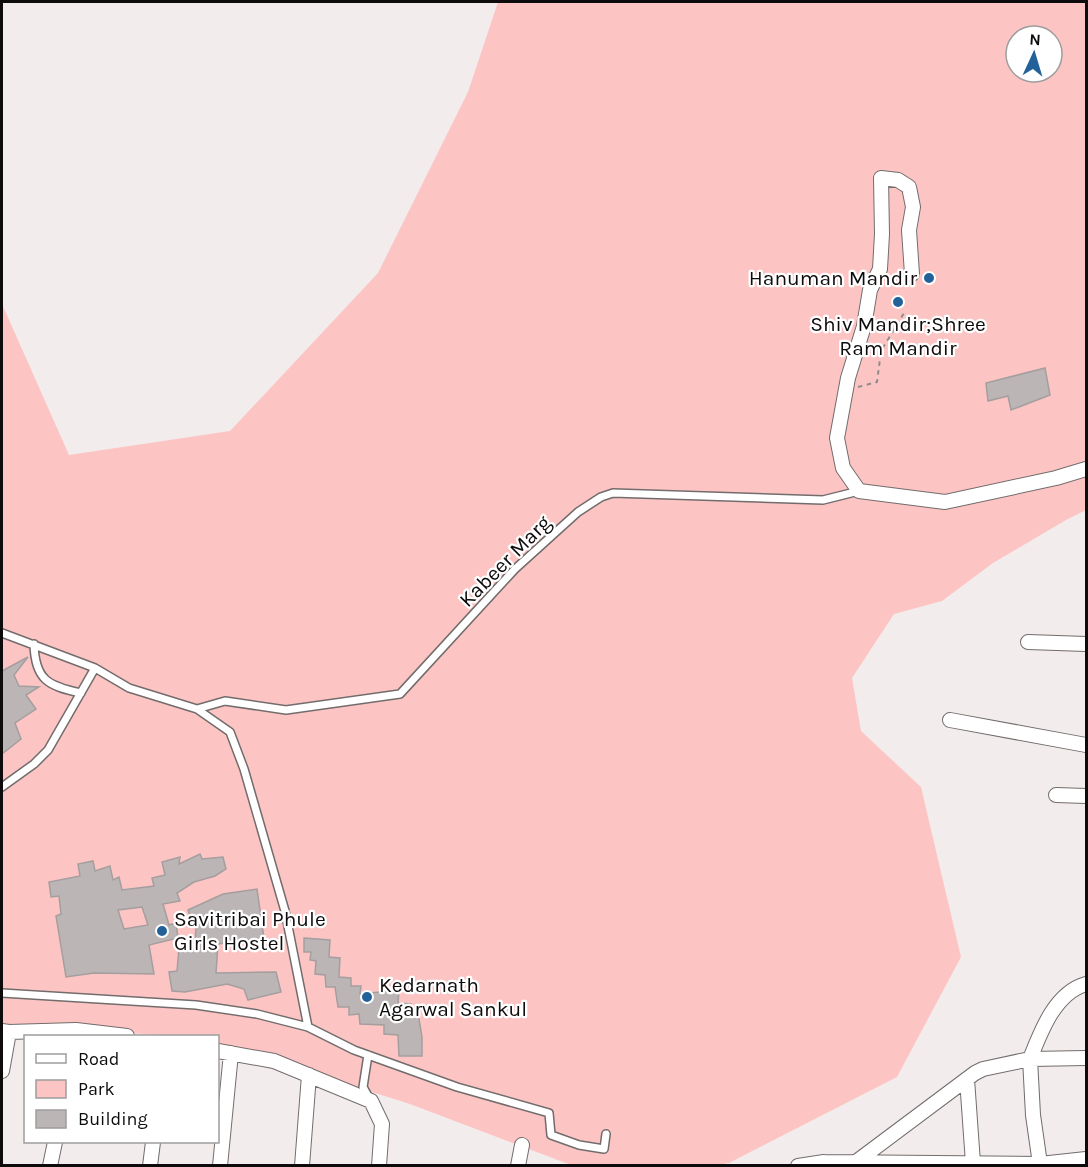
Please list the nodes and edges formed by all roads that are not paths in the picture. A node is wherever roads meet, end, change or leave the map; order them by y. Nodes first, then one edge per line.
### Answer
1 (912, 274) dead end
2 (1086, 469) edge
3 (859, 491) junction
4 (2, 633) edge
5 (1028, 642) dead end
6 (34, 644) junction
7 (1086, 644) edge
8 (95, 668) junction
9 (81, 693) junction
10 (197, 709) junction
11 (950, 720) dead end
12 (1086, 745) edge
13 (2, 787) edge
14 (1056, 795) dead end
15 (1086, 796) edge
16 (1086, 984) edge
17 (2, 993) edge
18 (308, 1027) junction
19 (5, 1031) edge
20 (75, 1034) edge
21 (101, 1035) edge
22 (224, 1052) edge
23 (368, 1055) junction
24 (1086, 1058) edge
25 (1030, 1059) junction
26 (2, 1071) edge
27 (309, 1076) junction
28 (967, 1079) junction
29 (371, 1101) junction
30 (606, 1134) dead end
31 (55, 1143) edge
32 (153, 1143) edge
33 (522, 1145) dead end
34 (1086, 1159) edge
35 (856, 1162) junction
36 (973, 1163) junction
37 (824, 1164) edge
38 (1040, 1164) edge
39 (50, 1166) edge
40 (150, 1166) edge
41 (220, 1166) edge
42 (302, 1166) edge
43 (379, 1166) edge
44 (518, 1166) edge
45 (798, 1166) edge

1 - 3 street
2 - 3 street
3 - 10 lane, Kabeer Marg
4 - 6 lane
5 - 7 street
6 - 8 lane
6 - 9 lane
8 - 9 lane
8 - 10 lane
9 - 13 lane
10 - 18 lane
11 - 12 street
14 - 15 street
16 - 25 street
17 - 18 lane
18 - 23 lane
19 - 20 street
19 - 26 street
20 - 21 street
22 - 27 street
22 - 41 street
23 - 29 lane
23 - 30 lane
24 - 25 street
25 - 28 street
25 - 38 street
27 - 29 street
27 - 42 street
28 - 35 street
28 - 36 street
29 - 43 street
31 - 39 street
32 - 40 street
33 - 44 street
34 - 38 street
35 - 36 street
35 - 37 street
36 - 38 street
37 - 45 street

